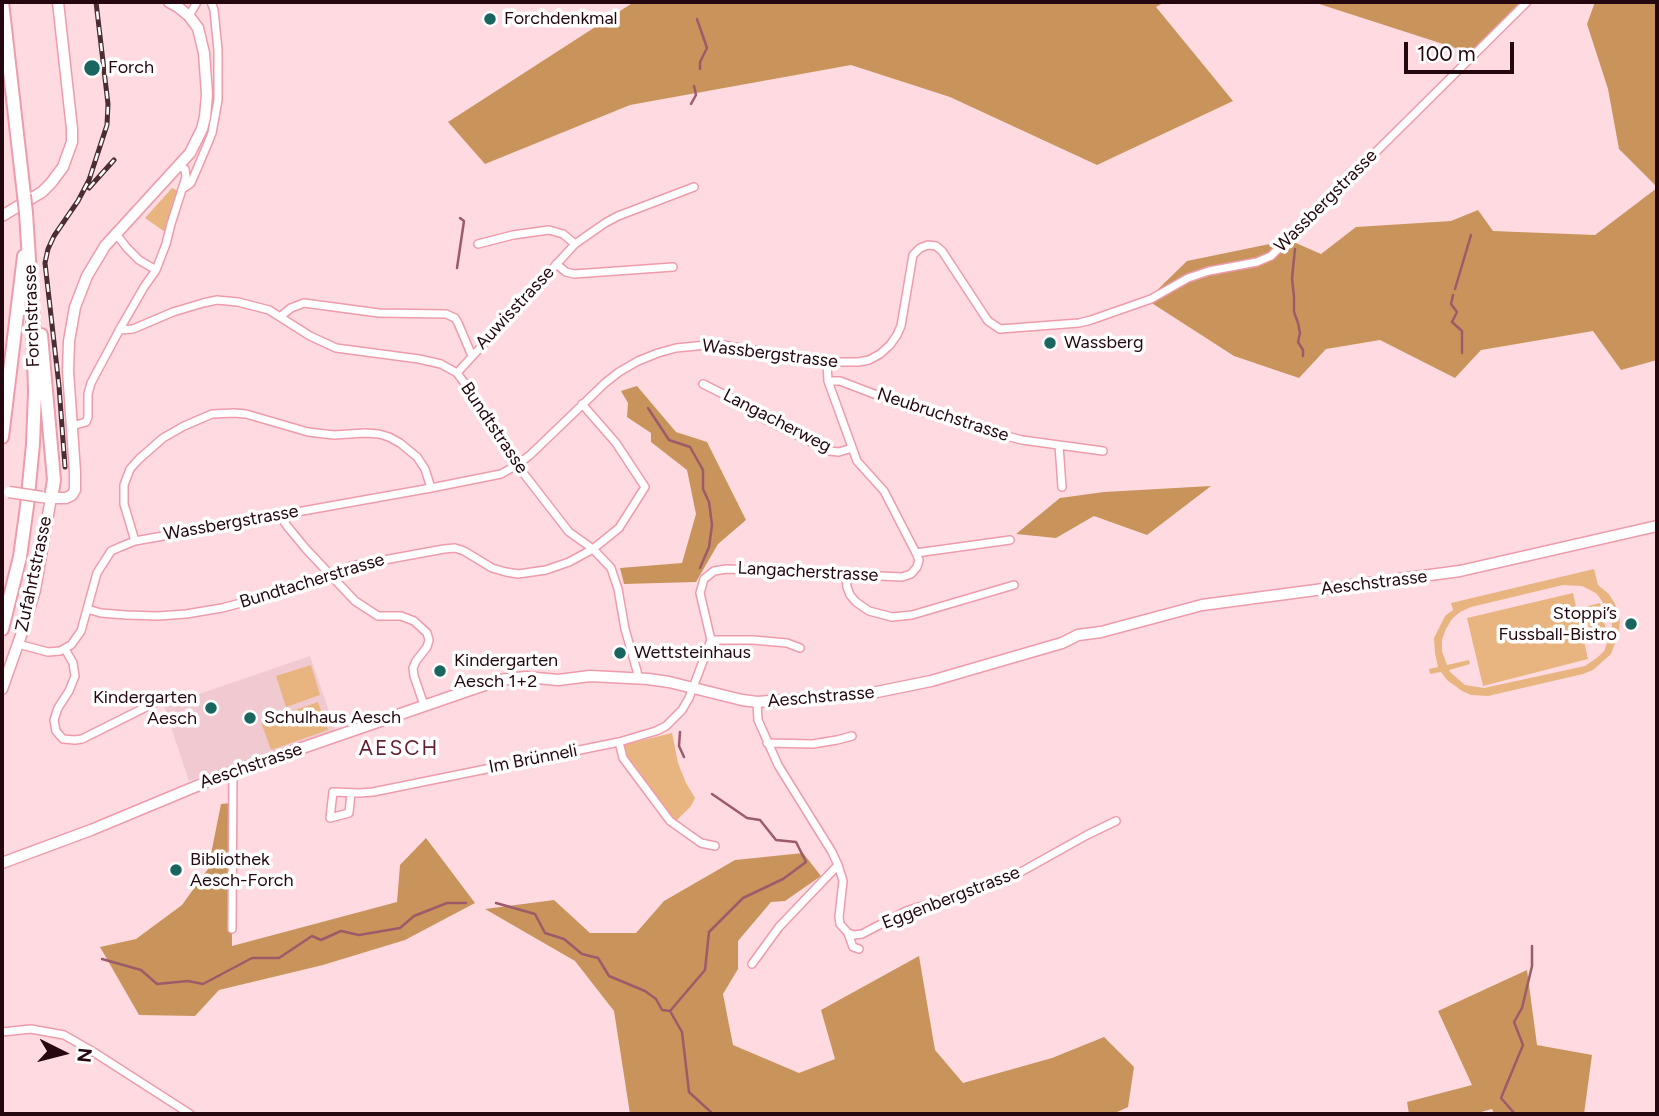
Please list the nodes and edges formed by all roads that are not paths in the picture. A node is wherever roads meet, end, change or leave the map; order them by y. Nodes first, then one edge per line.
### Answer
1 (2, 2) edge
2 (58, 2) edge
3 (169, 2) edge
4 (197, 2) edge
5 (211, 2) edge
6 (1527, 2) edge
7 (189, 16) junction
8 (2, 45) edge
9 (179, 167) junction
10 (694, 187) dead end
11 (182, 190) junction
12 (22, 197) junction
13 (2, 216) edge
14 (116, 234) junction
15 (478, 244) dead end
16 (575, 244) junction
17 (27, 254) junction
18 (556, 264) junction
19 (673, 267) dead end
20 (156, 270) junction
21 (281, 316) junction
22 (119, 330) junction
23 (472, 356) junction
24 (827, 362) junction
25 (457, 373) junction
26 (828, 381) junction
27 (703, 384) dead end
28 (582, 404) junction
29 (72, 426) junction
30 (2, 437) edge
31 (1059, 445) junction
32 (852, 448) junction
33 (1103, 451) dead end
34 (517, 465) junction
35 (1062, 487) dead end
36 (431, 488) junction
37 (5, 491) edge
38 (47, 498) junction
39 (279, 514) junction
40 (1657, 526) edge
41 (1010, 540) dead end
42 (135, 541) junction
43 (593, 549) junction
44 (916, 552) junction
45 (846, 575) junction
46 (331, 577) junction
47 (1014, 585) dead end
48 (87, 609) junction
49 (2, 610) edge
50 (2, 629) edge
51 (711, 640) junction
52 (18, 644) junction
53 (800, 648) dead end
54 (65, 649) junction
55 (638, 678) junction
56 (692, 688) junction
57 (2, 689) edge
58 (158, 701) dead end
59 (757, 702) junction
60 (424, 705) junction
61 (852, 736) dead end
62 (619, 742) junction
63 (767, 743) junction
64 (233, 772) junction
65 (352, 793) dead end
66 (1116, 821) dead end
67 (715, 846) dead end
68 (2, 863) edge
69 (838, 865) junction
70 (232, 929) dead end
71 (848, 933) junction
72 (859, 949) dead end
73 (752, 964) dead end
74 (2, 1032) edge
75 (190, 1114) edge

1 - 12 highway, Forchstrasse
2 - 13 main road
3 - 7 main road
4 - 7 street
5 - 11 street
6 - 24 street, Wassbergstrasse
7 - 9 main road
8 - 12 highway, Forchstrasse
9 - 11 street
9 - 14 main road
10 - 16 street, Auwisstrasse
11 - 20 street
12 - 17 highway, Forchstrasse, bridge
14 - 20 street
14 - 29 main road
15 - 16 street
16 - 18 street, Auwisstrasse
17 - 30 highway
17 - 38 highway
17 - 49 highway, Forchstrasse
17 - 50 highway, Forchstrasse
18 - 19 street
18 - 23 street, Auwisstrasse
20 - 22 street
21 - 22 street, Bundtstrasse
21 - 23 street
21 - 25 street, Bundtstrasse
22 - 29 street
23 - 25 street, Auwisstrasse
24 - 26 street
24 - 28 street, Wassbergstrasse
25 - 34 street, Bundtstrasse
26 - 31 street, Neubruchstrasse
26 - 32 street
27 - 32 street, Langacherweg
28 - 34 street, Wassbergstrasse
28 - 43 street, Bundtacherstrasse
29 - 38 main road
31 - 33 street, Neubruchstrasse
31 - 35 street
32 - 44 street
34 - 36 street, Wassbergstrasse
34 - 43 street, Bundtstrasse
36 - 39 street, Wassbergstrasse
36 - 42 street
37 - 38 main road, bridge
38 - 52 main road, Zufahrtstrasse
39 - 42 street, Wassbergstrasse
39 - 46 street
40 - 59 main road, Aeschstrasse
41 - 44 street
42 - 48 street, Wassbergstrasse
43 - 46 street, Bundtacherstrasse
43 - 55 street, Bundtstrasse
44 - 45 street, Langacherstrasse
45 - 47 street
45 - 51 street, Langacherstrasse
46 - 48 street, Bundtacherstrasse
46 - 60 street
48 - 54 street, Wassbergstrasse
51 - 53 street
51 - 56 street
52 - 54 street
52 - 57 main road, Zufahrtstrasse
54 - 58 street
55 - 56 main road, Aeschstrasse
55 - 60 main road, Aeschstrasse
56 - 59 main road, Aeschstrasse
56 - 62 street, Im Brünneli
59 - 63 street
60 - 64 main road, Aeschstrasse
61 - 63 street
62 - 65 street, Im Brünneli
62 - 67 street
63 - 69 street
64 - 68 main road, Aeschstrasse
64 - 70 street
66 - 71 street, Eggenbergstrasse
69 - 71 street
69 - 73 street
71 - 72 street
74 - 75 street

